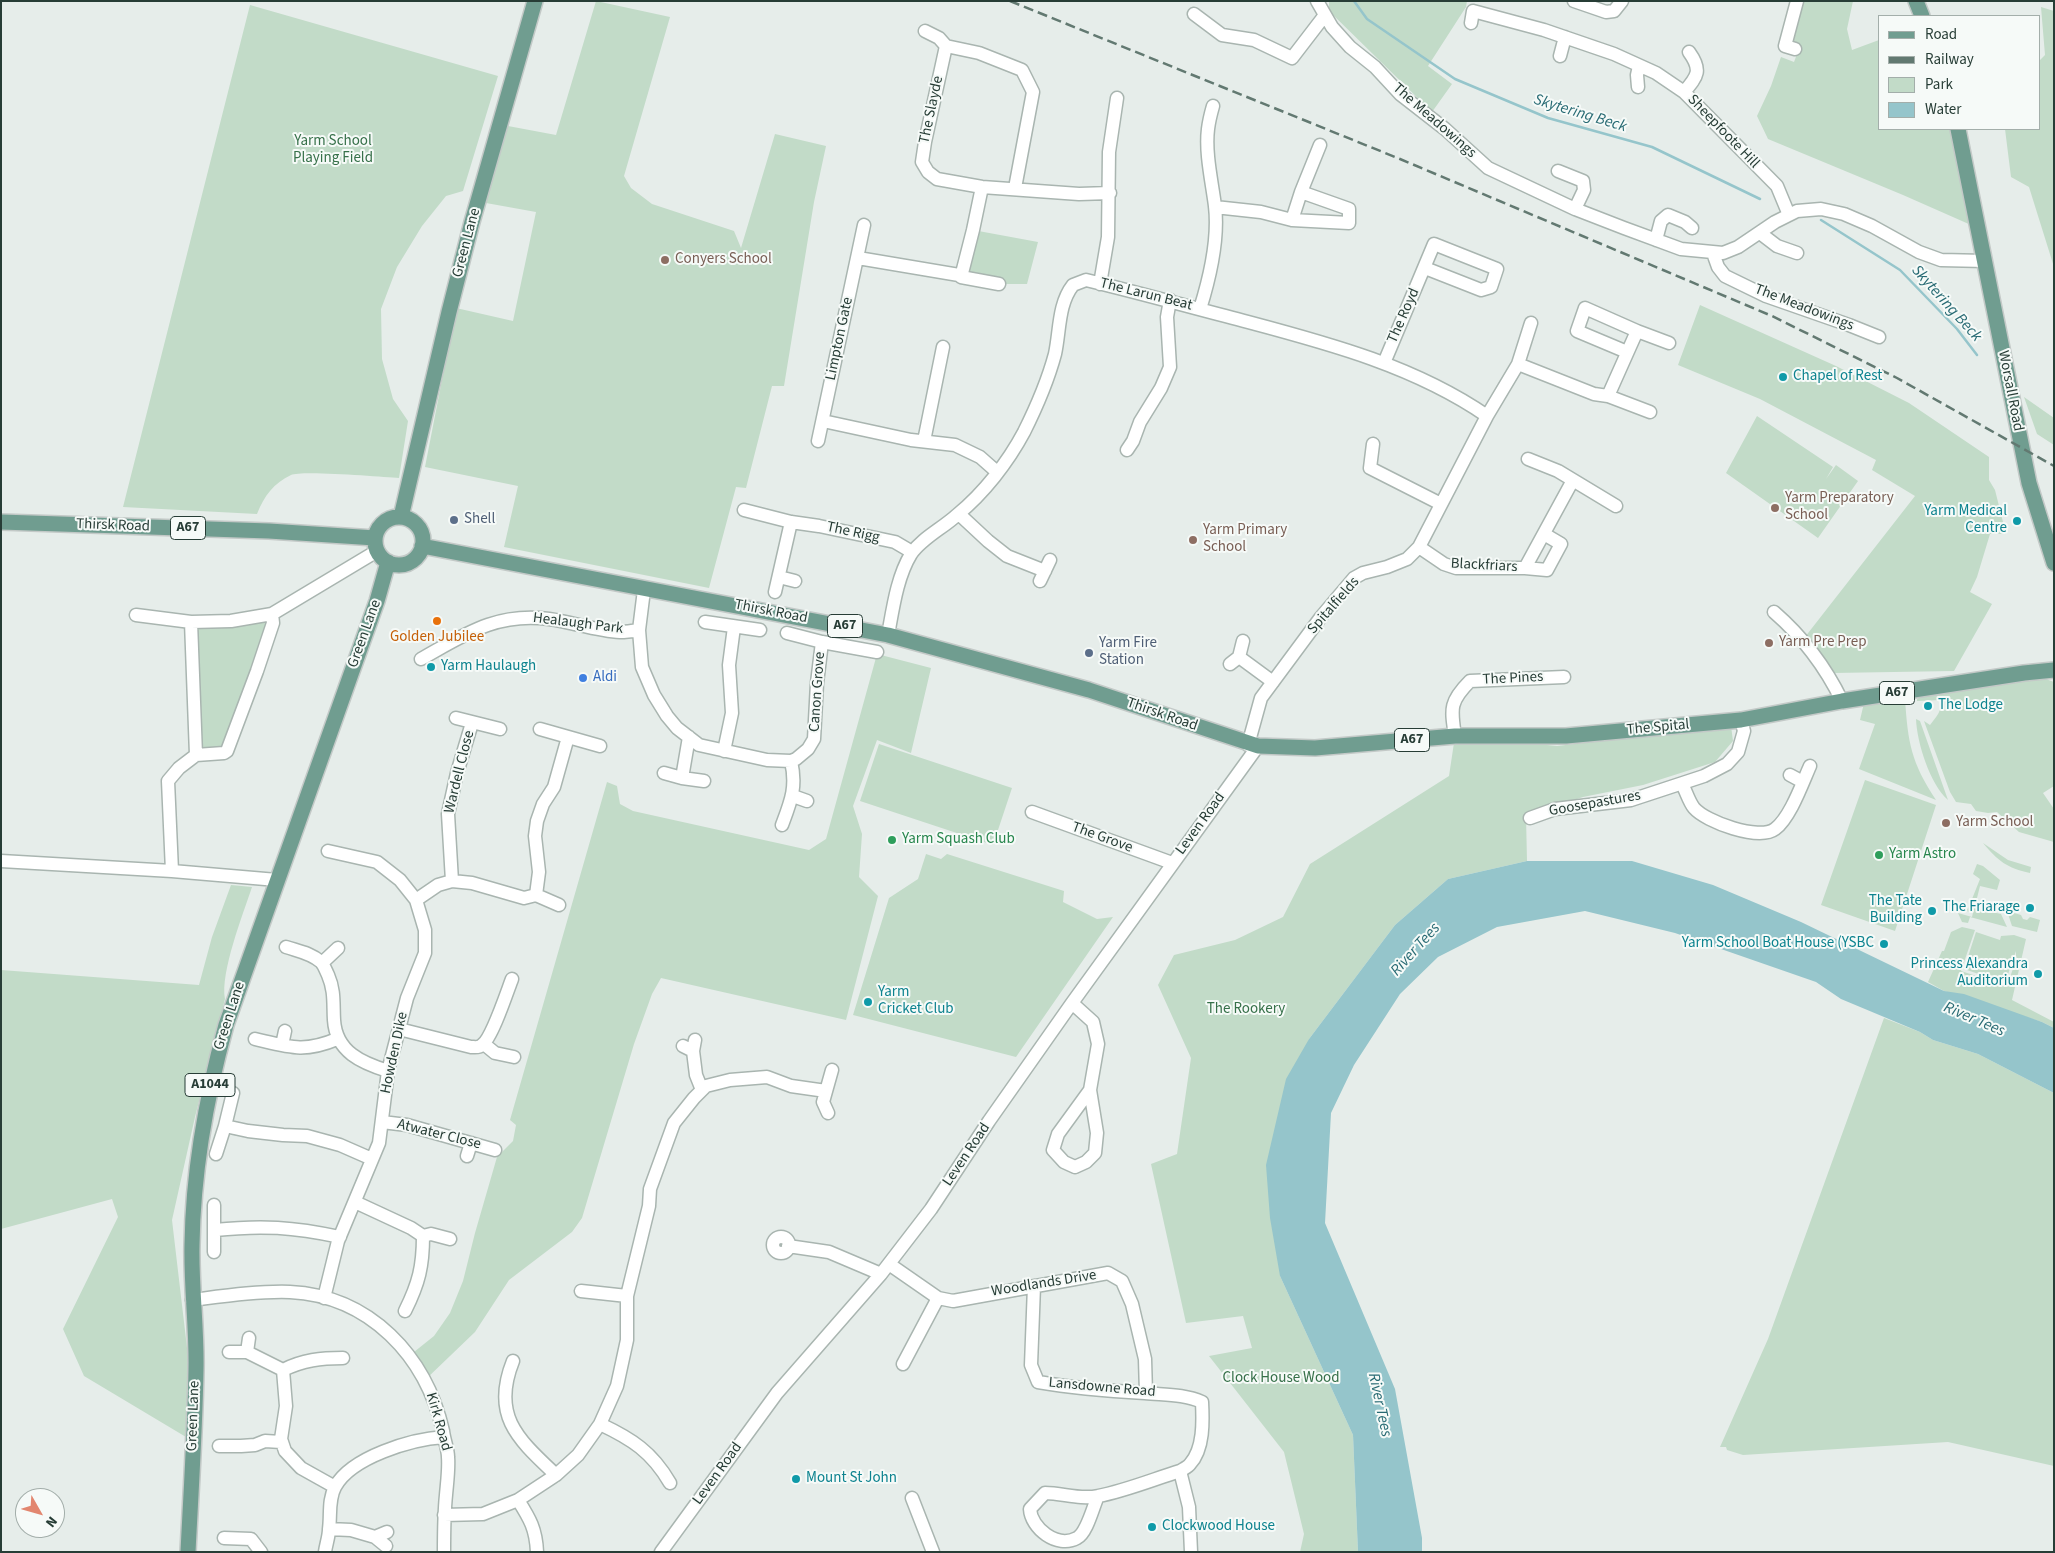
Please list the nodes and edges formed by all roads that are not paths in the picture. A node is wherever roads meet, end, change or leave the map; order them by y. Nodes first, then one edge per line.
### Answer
1 (535, 1) edge
2 (1317, 1) edge
3 (1574, 1) edge
4 (1622, 1) edge
5 (1797, 1) edge
6 (1916, 1) edge
7 (1194, 14) dead end
8 (1325, 15) junction
9 (1922, 15) edge
10 (1471, 23) dead end
11 (925, 32) dead end
12 (1565, 37) junction
13 (946, 46) junction
14 (1795, 49) dead end
15 (1689, 52) dead end
16 (1560, 56) dead end
17 (1639, 66) junction
18 (1638, 87) dead end
19 (1684, 92) junction
20 (1117, 98) dead end
21 (1214, 115) dead end
22 (1958, 130) edge
23 (1320, 145) dead end
24 (1558, 171) dead end
25 (982, 187) junction
26 (1015, 188) junction
27 (1302, 192) junction
28 (1110, 193) junction
29 (1215, 207) junction
30 (1575, 209) junction
31 (1789, 215) junction
32 (1292, 220) junction
33 (864, 225) dead end
34 (1692, 228) dead end
35 (1760, 233) junction
36 (1656, 240) junction
37 (1713, 253) junction
38 (1798, 253) dead end
39 (858, 258) junction
40 (1984, 261) junction
41 (1425, 268) junction
42 (961, 277) junction
43 (999, 284) dead end
44 (1100, 284) junction
45 (1170, 300) junction
46 (1200, 309) junction
47 (1532, 324) dead end
48 (1637, 331) junction
49 (1879, 337) dead end
50 (1669, 343) dead end
51 (943, 347) dead end
52 (1627, 352) junction
53 (1384, 363) junction
54 (1518, 364) junction
55 (1608, 396) junction
56 (1650, 412) dead end
57 (1487, 416) junction
58 (823, 421) junction
59 (818, 441) dead end
60 (924, 441) junction
61 (1128, 442) dead end
62 (1373, 444) dead end
63 (1528, 459) dead end
64 (997, 472) junction
65 (1574, 480) junction
66 (1441, 504) junction
67 (1616, 506) dead end
68 (744, 510) dead end
69 (959, 514) junction
70 (401, 517) junction
71 (1, 522) edge
72 (792, 522) junction
73 (1544, 534) junction
74 (422, 546) junction
75 (1419, 546) junction
76 (373, 548) junction
77 (912, 552) junction
78 (388, 562) junction
79 (2054, 563) edge
80 (1525, 568) junction
81 (1045, 571) dead end
82 (779, 577) junction
83 (794, 581) dead end
84 (644, 590) junction
85 (775, 592) dead end
86 (1774, 612) dead end
87 (272, 614) junction
88 (136, 615) dead end
89 (191, 622) junction
90 (705, 622) dead end
91 (734, 627) junction
92 (639, 630) junction
93 (760, 630) dead end
94 (787, 633) dead end
95 (888, 635) junction
96 (1243, 641) dead end
97 (822, 642) junction
98 (435, 651) junction
99 (877, 652) dead end
100 (421, 659) dead end
101 (441, 663) dead end
102 (2054, 670) edge
103 (1559, 680) dead end
104 (1273, 682) junction
105 (1842, 701) junction
106 (456, 718) dead end
107 (1740, 720) junction
108 (472, 723) junction
109 (540, 729) dead end
110 (500, 730) dead end
111 (1455, 736) junction
112 (568, 737) junction
113 (689, 738) junction
114 (600, 746) dead end
115 (1253, 746) junction
116 (724, 751) junction
117 (196, 755) junction
118 (791, 761) junction
119 (1810, 766) dead end
120 (664, 773) dead end
121 (1790, 775) dead end
122 (682, 778) junction
123 (704, 781) dead end
124 (1803, 782) junction
125 (1682, 784) junction
126 (793, 796) junction
127 (807, 802) dead end
128 (1032, 812) dead end
129 (1537, 821) dead end
130 (782, 825) dead end
131 (335, 849) dead end
132 (1, 861) edge
133 (1172, 863) junction
134 (172, 871) junction
135 (277, 880) junction
136 (452, 881) junction
137 (536, 895) junction
138 (416, 900) junction
139 (559, 905) dead end
140 (286, 947) dead end
141 (338, 948) dead end
142 (322, 963) junction
143 (512, 979) dead end
144 (1072, 1003) junction
145 (399, 1029) junction
146 (285, 1032) dead end
147 (255, 1039) dead end
148 (337, 1039) junction
149 (484, 1044) junction
150 (282, 1045) junction
151 (690, 1046) dead end
152 (514, 1057) dead end
153 (832, 1070) dead end
154 (388, 1071) junction
155 (702, 1090) junction
156 (1090, 1090) junction
157 (826, 1091) junction
158 (233, 1093) dead end
159 (828, 1113) dead end
160 (382, 1122) junction
161 (225, 1126) junction
162 (495, 1150) dead end
163 (216, 1154) dead end
164 (372, 1159) junction
165 (355, 1202) junction
166 (214, 1204) dead end
167 (214, 1230) junction
168 (423, 1236) junction
169 (340, 1237) junction
170 (450, 1239) dead end
171 (788, 1246) dead end
172 (214, 1252) dead end
173 (885, 1269) junction
174 (594, 1280) dead end
175 (1034, 1286) junction
176 (581, 1291) dead end
177 (597, 1293) junction
178 (627, 1296) junction
179 (324, 1298) junction
180 (938, 1298) junction
181 (192, 1300) junction
182 (406, 1311) dead end
183 (249, 1338) dead end
184 (229, 1352) dead end
185 (248, 1352) junction
186 (343, 1358) dead end
187 (903, 1364) dead end
188 (514, 1368) dead end
189 (284, 1370) junction
190 (1146, 1393) junction
191 (600, 1424) junction
192 (444, 1437) junction
193 (281, 1442) junction
194 (218, 1446) dead end
195 (1180, 1471) junction
196 (556, 1475) junction
197 (664, 1479) dead end
198 (335, 1487) junction
199 (1098, 1496) junction
200 (518, 1500) junction
201 (911, 1504) dead end
202 (444, 1515) junction
203 (258, 1528) dead end
204 (329, 1529) junction
205 (387, 1532) dead end
206 (375, 1537) junction
207 (224, 1538) dead end
208 (251, 1539) junction
209 (386, 1546) dead end
210 (188, 1552) edge
211 (261, 1552) edge
212 (325, 1552) edge
213 (444, 1552) edge
214 (537, 1552) edge
215 (662, 1552) edge
216 (933, 1552) edge
217 (1191, 1552) edge

1 - 70 main road, Green Lane
2 - 8 street, The Meadowings
3 - 4 street
5 - 14 street
6 - 9 main road
7 - 8 street
8 - 30 street, The Meadowings
10 - 12 street, Sheepfoote Hill
11 - 13 street
12 - 16 street
12 - 17 street, Sheepfoote Hill
13 - 25 street, The Slayde
13 - 26 street
15 - 19 street
17 - 18 street
17 - 19 street, Sheepfoote Hill
19 - 31 street, Sheepfoote Hill
20 - 28 street
21 - 29 street
22 - 40 main road, Worsall Road
23 - 27 street
24 - 30 street
25 - 26 street, The Slayde
25 - 42 street
26 - 28 street, The Slayde
27 - 32 street
27 - 32 street
28 - 44 street
29 - 32 street
29 - 46 street
30 - 36 street, The Meadowings
31 - 35 street, The Meadowings
31 - 40 street, The Meadowings
33 - 39 street, Limpton Gate
34 - 36 street
35 - 37 street, The Meadowings
35 - 38 street
36 - 37 street, The Meadowings
37 - 49 street, The Meadowings
39 - 42 street
39 - 58 street, Limpton Gate
40 - 79 main road, Worsall Road
41 - 41 street, The Royd
41 - 53 street, The Royd
42 - 43 street
44 - 45 street, The Larun Beat
44 - 64 street, The Larun Beat
45 - 46 street, The Larun Beat
45 - 61 street
46 - 53 street, The Larun Beat
47 - 54 street, Spitalfields
48 - 50 street
48 - 52 street
48 - 52 street
51 - 60 street
52 - 55 street
53 - 57 street, The Larun Beat
54 - 55 street
54 - 57 street, Spitalfields
55 - 56 street
57 - 66 street, Spitalfields
58 - 59 street, Limpton Gate
58 - 60 street
60 - 64 street
62 - 66 street
63 - 65 street
64 - 69 street, The Larun Beat
65 - 67 street
65 - 73 street, Blackfriars
66 - 75 street, Spitalfields
68 - 72 street, The Rigg
69 - 77 street, The Larun Beat
69 - 81 street
70 - 74 main road
70 - 76 main road
71 - 76 main road, Thirsk Road / A67
72 - 77 street, The Rigg
72 - 82 street
73 - 80 street, Blackfriars
73 - 80 street, Blackfriars
74 - 78 main road
74 - 84 main road, Thirsk Road / A67
75 - 80 street, Blackfriars
75 - 104 street, Spitalfields
76 - 78 main road
76 - 87 street
77 - 95 street, The Larun Beat
78 - 135 main road, Green Lane / A1044
82 - 83 street
82 - 85 street
84 - 92 street
84 - 95 main road, Thirsk Road / A67
86 - 105 street
87 - 89 street
87 - 117 street
88 - 89 street
89 - 117 street
90 - 91 street
91 - 93 street
91 - 116 street
92 - 98 street, Healaugh Park
92 - 113 street
94 - 97 street, Canon Grove
95 - 115 main road, Thirsk Road / A67
96 - 104 street
97 - 99 street, Canon Grove
97 - 118 street, Canon Grove
98 - 100 street, Healaugh Park
98 - 101 street
102 - 105 main road, The Spital / A67
103 - 111 street, The Pines
104 - 115 street, Spitalfields
105 - 107 main road, The Spital / A67
106 - 108 street, Wardell Close
107 - 111 main road, The Spital / A67
107 - 125 street, Goosepastures
108 - 110 street, Wardell Close
108 - 136 street, Wardell Close
109 - 112 street
111 - 115 main road, The Spital / A67
112 - 114 street
112 - 137 street
113 - 116 street
113 - 122 street
115 - 133 street, Leven Road
116 - 118 street
117 - 134 street
118 - 126 street
119 - 124 street
120 - 122 street
121 - 124 street
122 - 123 street
124 - 125 street
125 - 129 street, Goosepastures
126 - 127 street
126 - 130 street
128 - 133 street, The Grove
131 - 138 street, Howden Dike
132 - 134 street
133 - 144 street, Leven Road
134 - 135 street
135 - 181 main road, Green Lane / A1044
136 - 137 street
136 - 138 street
137 - 139 street
138 - 145 street, Howden Dike
140 - 142 street
141 - 142 street
142 - 148 street
143 - 149 street
144 - 156 street
144 - 173 street, Leven Road
145 - 149 street
145 - 154 street, Howden Dike
146 - 150 street
147 - 150 street
148 - 150 street
148 - 154 street
149 - 152 street
151 - 155 street
153 - 157 street
154 - 160 street, Howden Dike
155 - 157 street
155 - 178 street
156 - 156 street
157 - 159 street
158 - 161 street
160 - 162 street, Atwater Close
160 - 164 street, Howden Dike
161 - 163 street
161 - 164 street
164 - 165 street, Howden Dike
165 - 168 street
165 - 169 street, Howden Dike
166 - 167 street
167 - 169 street
167 - 172 street
168 - 170 street
168 - 182 street
169 - 179 street, Howden Dike
171 - 173 street
173 - 180 street
173 - 215 street, Leven Road
174 - 177 street
175 - 180 street, Woodlands Drive
175 - 190 street, Lansdowne Road
175 - 190 street, Woodlands Drive
176 - 177 street
177 - 178 street
178 - 191 street
179 - 181 street, Kirk Road
179 - 192 street, Kirk Road
180 - 187 street
181 - 210 main road, Green Lane / A1044
183 - 185 street
184 - 185 street
185 - 189 street
186 - 189 street
188 - 196 street
189 - 193 street
190 - 195 street, Lansdowne Road
191 - 196 street
191 - 197 street
192 - 198 street
192 - 202 street, Kirk Road
193 - 194 street
193 - 198 street
195 - 199 street
195 - 217 street
196 - 200 street
198 - 204 street
199 - 199 street
200 - 202 street
200 - 214 street
201 - 216 street
202 - 213 street, Kirk Road
203 - 208 street
204 - 206 street
204 - 212 street
205 - 206 street
206 - 209 street
207 - 208 street
208 - 211 street

